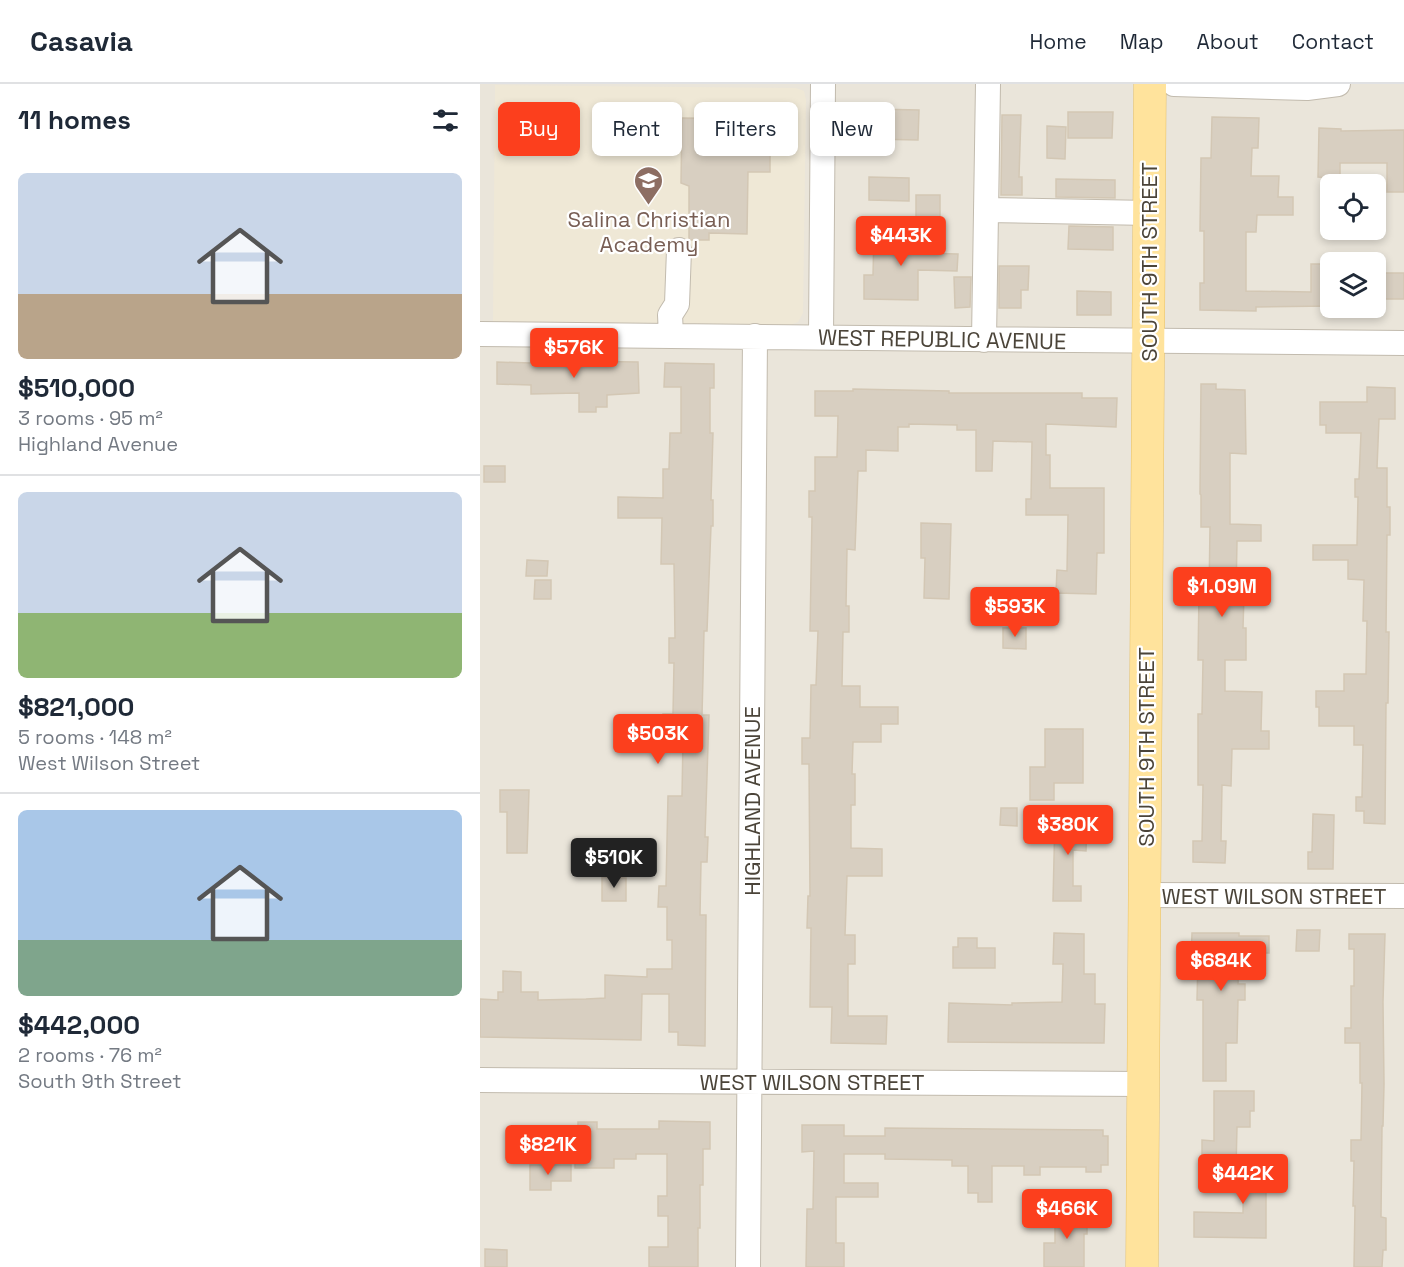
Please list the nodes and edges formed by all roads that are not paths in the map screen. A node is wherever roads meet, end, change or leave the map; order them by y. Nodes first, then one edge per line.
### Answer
1 (823, 84) edge
2 (988, 84) edge
3 (1150, 84) edge
4 (1174, 84) edge
5 (1338, 84) edge
6 (986, 210) junction
7 (1150, 213) junction
8 (679, 250) dead end
9 (480, 334) edge
10 (671, 335) junction
11 (755, 336) junction
12 (821, 337) junction
13 (984, 340) junction
14 (1149, 342) junction
15 (1404, 342) edge
16 (1145, 895) junction
17 (1404, 896) edge
18 (480, 1080) edge
19 (750, 1082) junction
20 (1143, 1084) junction
21 (748, 1267) edge
22 (1142, 1267) edge

1 - 12 street
2 - 6 street
3 - 7 main road, SOUTH 9TH STREET
4 - 5 street
6 - 7 street
6 - 13 street
7 - 14 main road, SOUTH 9TH STREET
8 - 10 street
9 - 10 street, WEST REPUBLIC AVENUE
10 - 11 street, WEST REPUBLIC AVENUE
11 - 12 street, WEST REPUBLIC AVENUE
11 - 19 street, HIGHLAND AVENUE
12 - 13 street, WEST REPUBLIC AVENUE
13 - 14 street, WEST REPUBLIC AVENUE
14 - 15 street, WEST REPUBLIC AVENUE
14 - 16 main road, SOUTH 9TH STREET
16 - 17 street, WEST WILSON STREET
16 - 20 main road, SOUTH 9TH STREET
18 - 19 street, WEST WILSON STREET
19 - 20 street, WEST WILSON STREET
19 - 21 street, HIGHLAND AVENUE
20 - 22 main road, SOUTH 9TH STREET

